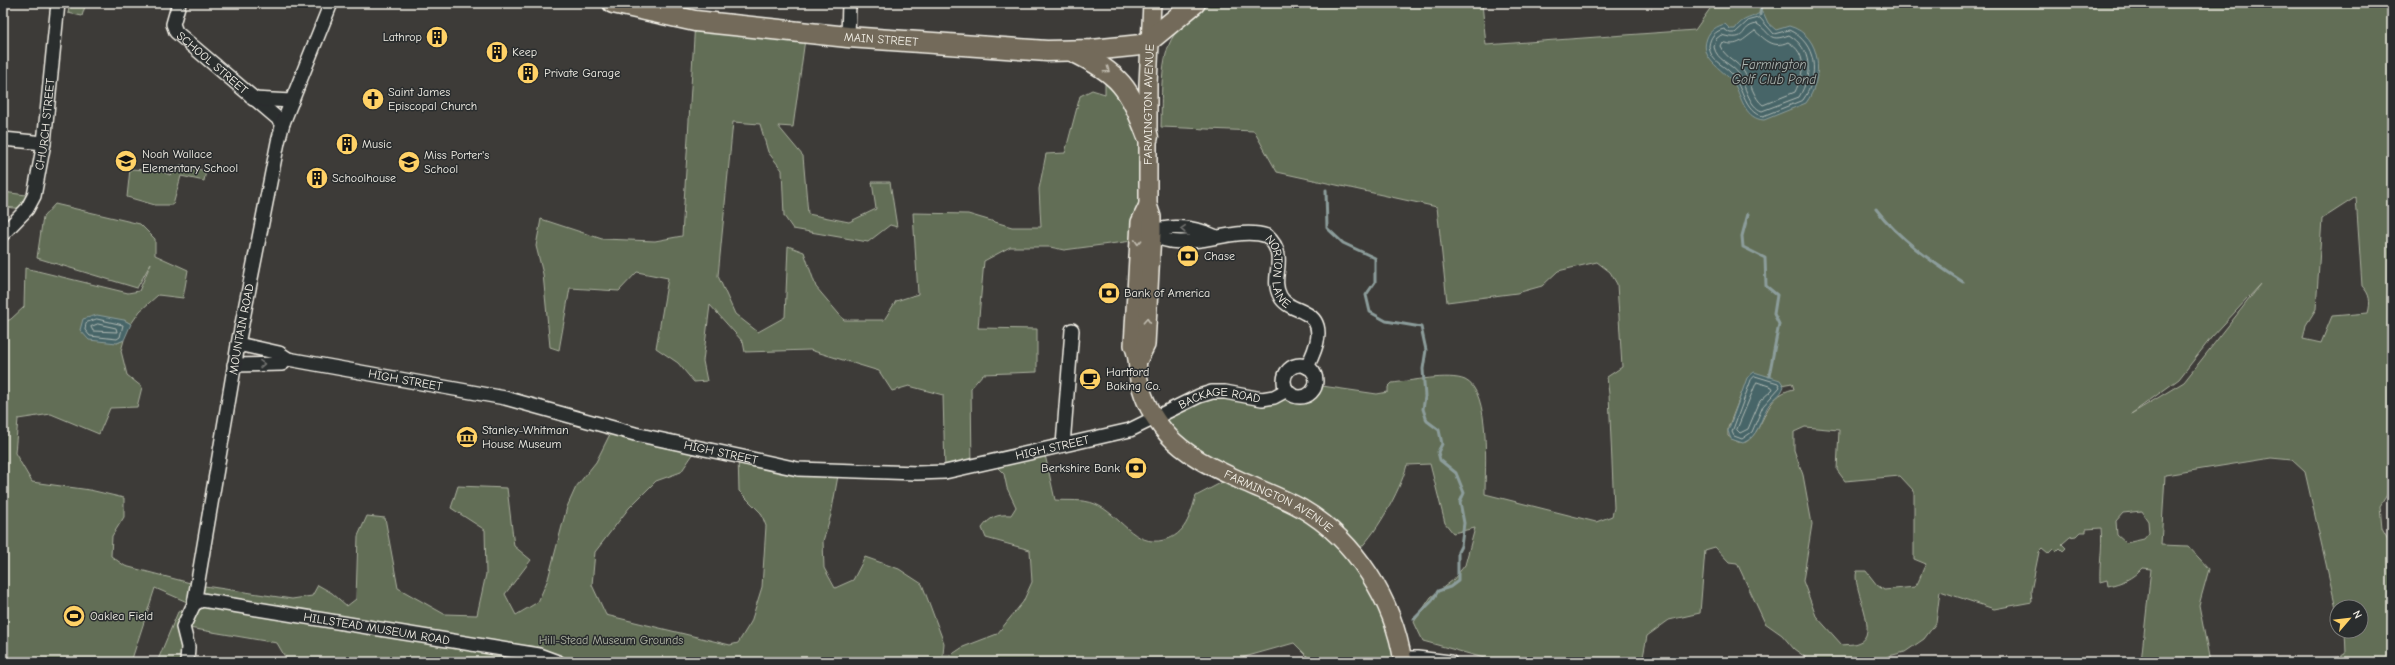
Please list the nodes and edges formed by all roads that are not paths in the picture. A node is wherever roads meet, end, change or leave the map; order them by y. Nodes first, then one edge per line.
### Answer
1 (58, 3) edge
2 (179, 3) edge
3 (331, 3) edge
4 (613, 3) edge
5 (849, 3) edge
6 (1152, 3) edge
7 (1195, 3) edge
8 (848, 37) junction
9 (1150, 40) junction
10 (1072, 51) junction
11 (253, 99) junction
12 (292, 101) junction
13 (284, 122) junction
14 (1148, 137) junction
15 (3, 139) edge
16 (44, 143) junction
17 (1148, 205) junction
18 (1152, 233) junction
19 (3, 234) edge
20 (1072, 330) dead end
21 (238, 344) junction
22 (288, 359) junction
23 (1139, 359) junction
24 (234, 365) junction
25 (1307, 367) junction
26 (1287, 390) junction
27 (1155, 419) junction
28 (1063, 445) junction
29 (194, 604) junction
30 (1403, 660) edge
31 (187, 662) edge
32 (558, 662) edge
33 (1450, 662) edge

1 - 16 street, CHURCH STREET
2 - 11 street, SCHOOL STREET
3 - 12 street, MOUNTAIN ROAD
4 - 8 highway, MAIN STREET
5 - 8 street
6 - 9 main road, FARMINGTON AVENUE
7 - 9 highway, MAIN STREET
8 - 10 highway, MAIN STREET
9 - 10 highway, MAIN STREET
9 - 14 main road, FARMINGTON AVENUE
10 -> 14 highway
11 - 12 street, SCHOOL STREET
11 - 13 street, SCHOOL STREET
12 - 13 street, MOUNTAIN ROAD
13 - 21 street, MOUNTAIN ROAD
14 - 17 main road, FARMINGTON AVENUE
15 - 16 street
16 - 19 street, CHURCH STREET
17 - 18 main road, FARMINGTON AVENUE
17 -> 23 main road, FARMINGTON AVENUE
23 -> 18 main road, FARMINGTON AVENUE
18 - 25 street, NORTON LANE
20 - 28 street
21 - 22 street, HIGH STREET
21 - 24 street, MOUNTAIN ROAD
24 -> 22 street, HIGH STREET
22 - 28 street, HIGH STREET
23 - 27 main road, FARMINGTON AVENUE
24 - 29 street, MOUNTAIN ROAD
25 - 26 street
25 - 26 street
26 - 27 street, BACKAGE ROAD
27 - 28 street, HIGH STREET
27 - 30 main road, FARMINGTON AVENUE
29 - 31 street, MOUNTAIN ROAD
29 - 32 street, HILLSTEAD MUSEUM ROAD
30 - 33 street

